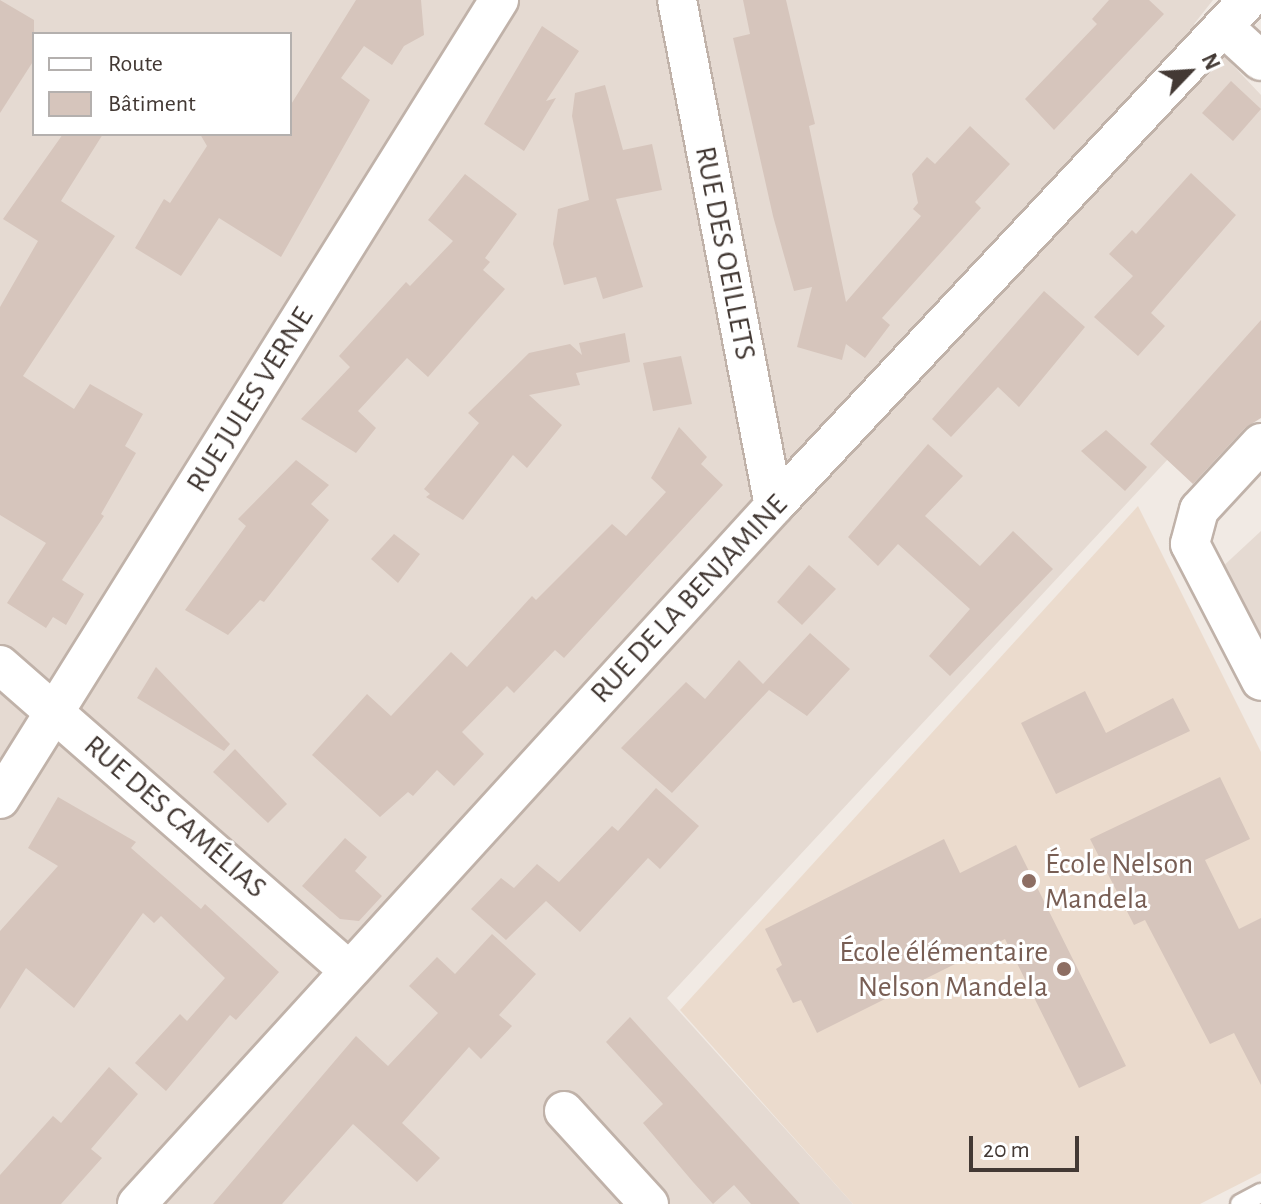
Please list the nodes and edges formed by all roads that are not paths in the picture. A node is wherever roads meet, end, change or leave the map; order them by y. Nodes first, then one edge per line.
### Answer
1 (499, 0) edge
2 (677, 0) edge
3 (1236, 14) edge
4 (1261, 61) edge
5 (1261, 443) edge
6 (774, 506) junction
7 (0, 665) edge
8 (1261, 681) edge
9 (55, 712) junction
10 (0, 799) edge
11 (349, 970) junction
12 (564, 1111) dead end
13 (1261, 1193) edge
14 (137, 1204) edge
15 (649, 1204) edge
16 (1240, 1204) edge

1 - 9 street, RUE JULES VERNE
2 - 6 street, RUE DES OEILLETS
3 - 4 street
3 - 6 street, RUE DE LA BENJAMINE
5 - 8 street
6 - 11 street, RUE DE LA BENJAMINE
7 - 9 street, RUE DES CAMÉLIAS
9 - 10 street, RUE JULES VERNE
9 - 11 street, RUE DES CAMÉLIAS
11 - 14 street, RUE DE LA BENJAMINE
12 - 15 street
13 - 16 lane

